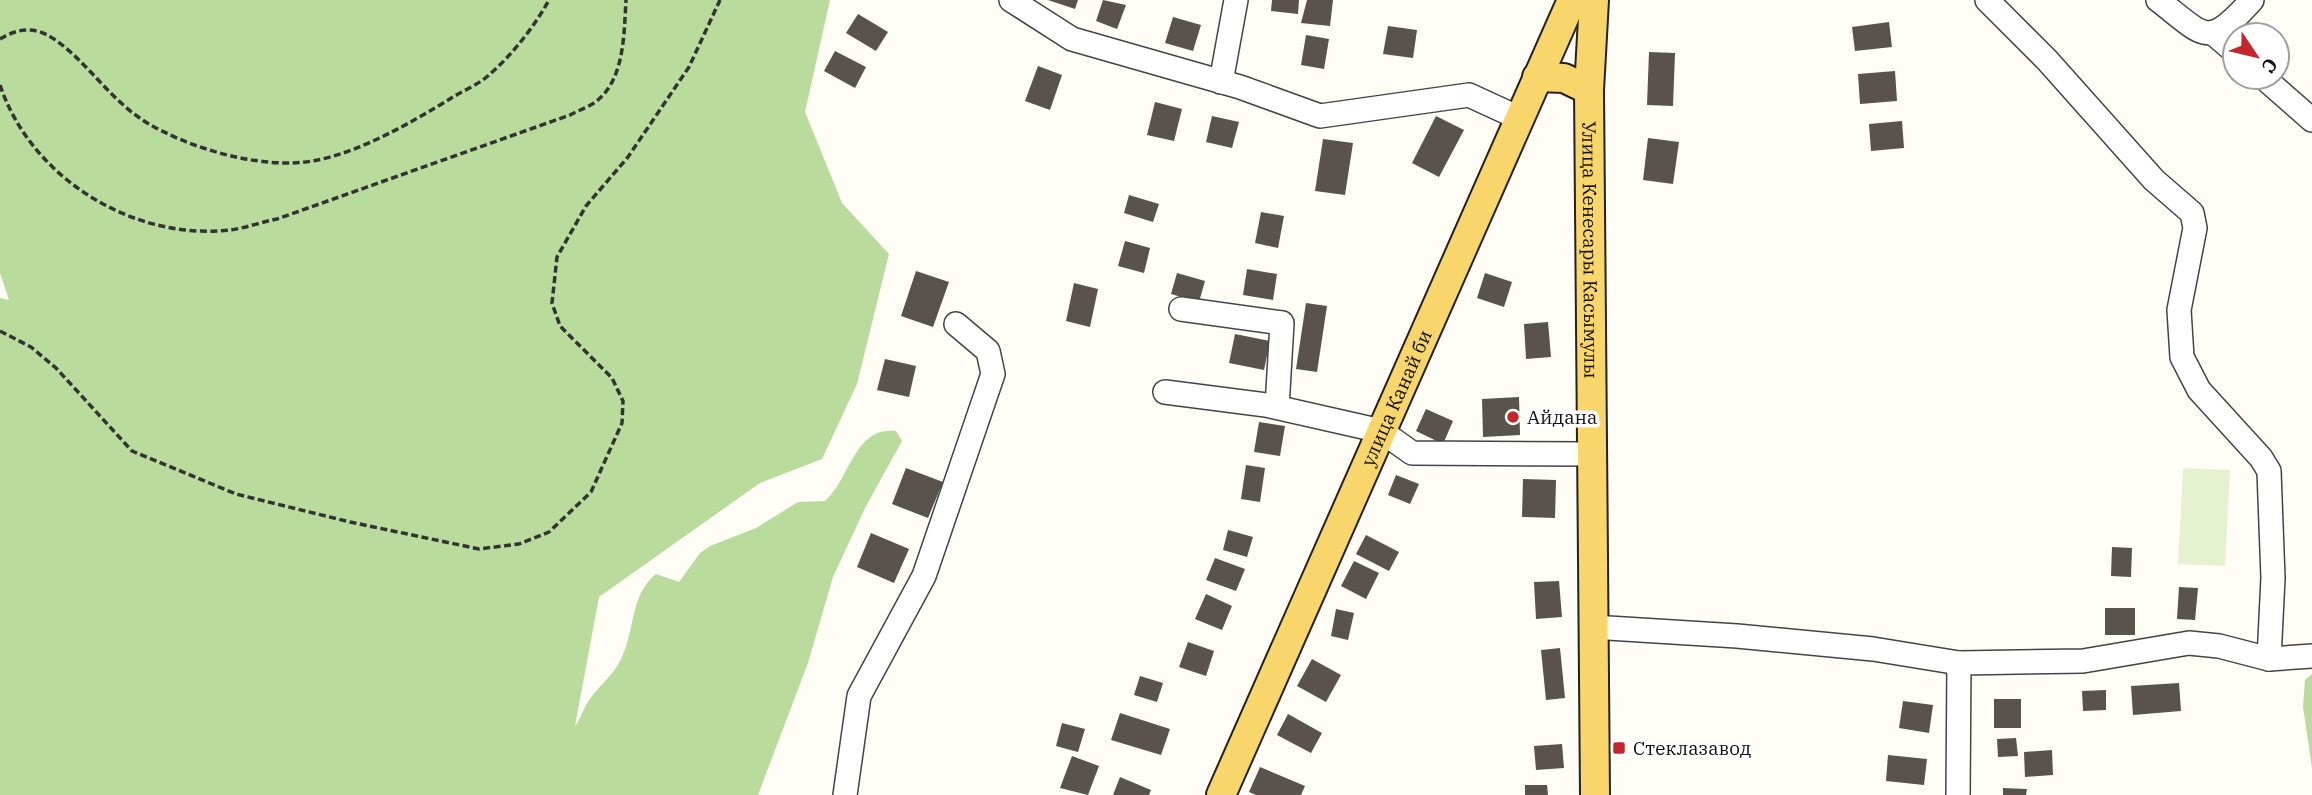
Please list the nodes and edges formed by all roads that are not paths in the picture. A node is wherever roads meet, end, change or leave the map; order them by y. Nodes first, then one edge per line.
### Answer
1 (1011, 0) edge
2 (1236, 0) edge
3 (1572, 0) edge
4 (1594, 0) edge
5 (1987, 0) edge
6 (2158, 0) edge
7 (2252, 0) edge
8 (2214, 34) junction
9 (2221, 40) edge
10 (1537, 77) junction
11 (1221, 82) junction
12 (1589, 90) junction
13 (2279, 91) edge
14 (1519, 118) junction
15 (2312, 120) edge
16 (1181, 309) dead end
17 (956, 324) dead end
18 (1165, 393) dead end
19 (1278, 407) junction
20 (1381, 431) junction
21 (1591, 454) junction
22 (1592, 628) junction
23 (2312, 656) edge
24 (2269, 659) junction
25 (1959, 663) junction
26 (845, 795) edge
27 (1221, 795) edge
28 (1595, 795) edge
29 (1958, 795) edge

1 - 11 street
2 - 11 street
3 - 10 main road, улица Канай би
4 - 12 main road, Улица Кенесары Касымулы
5 - 24 street
6 - 8 street
7 - 8 street
8 - 9 street
10 - 12 main road
10 - 14 main road, улица Канай би
11 - 14 street
12 - 21 main road, Улица Кенесары Касымулы
13 - 15 street
14 - 20 main road, улица Канай би
16 - 19 street
17 - 26 street
18 - 19 street
19 - 20 street
20 - 21 street
20 - 27 main road, улица Канай би
21 - 22 main road, Улица Кенесары Касымулы
22 - 25 street
22 - 28 main road, Улица Кенесары Касымулы
23 - 24 street
24 - 25 street
25 - 29 street

